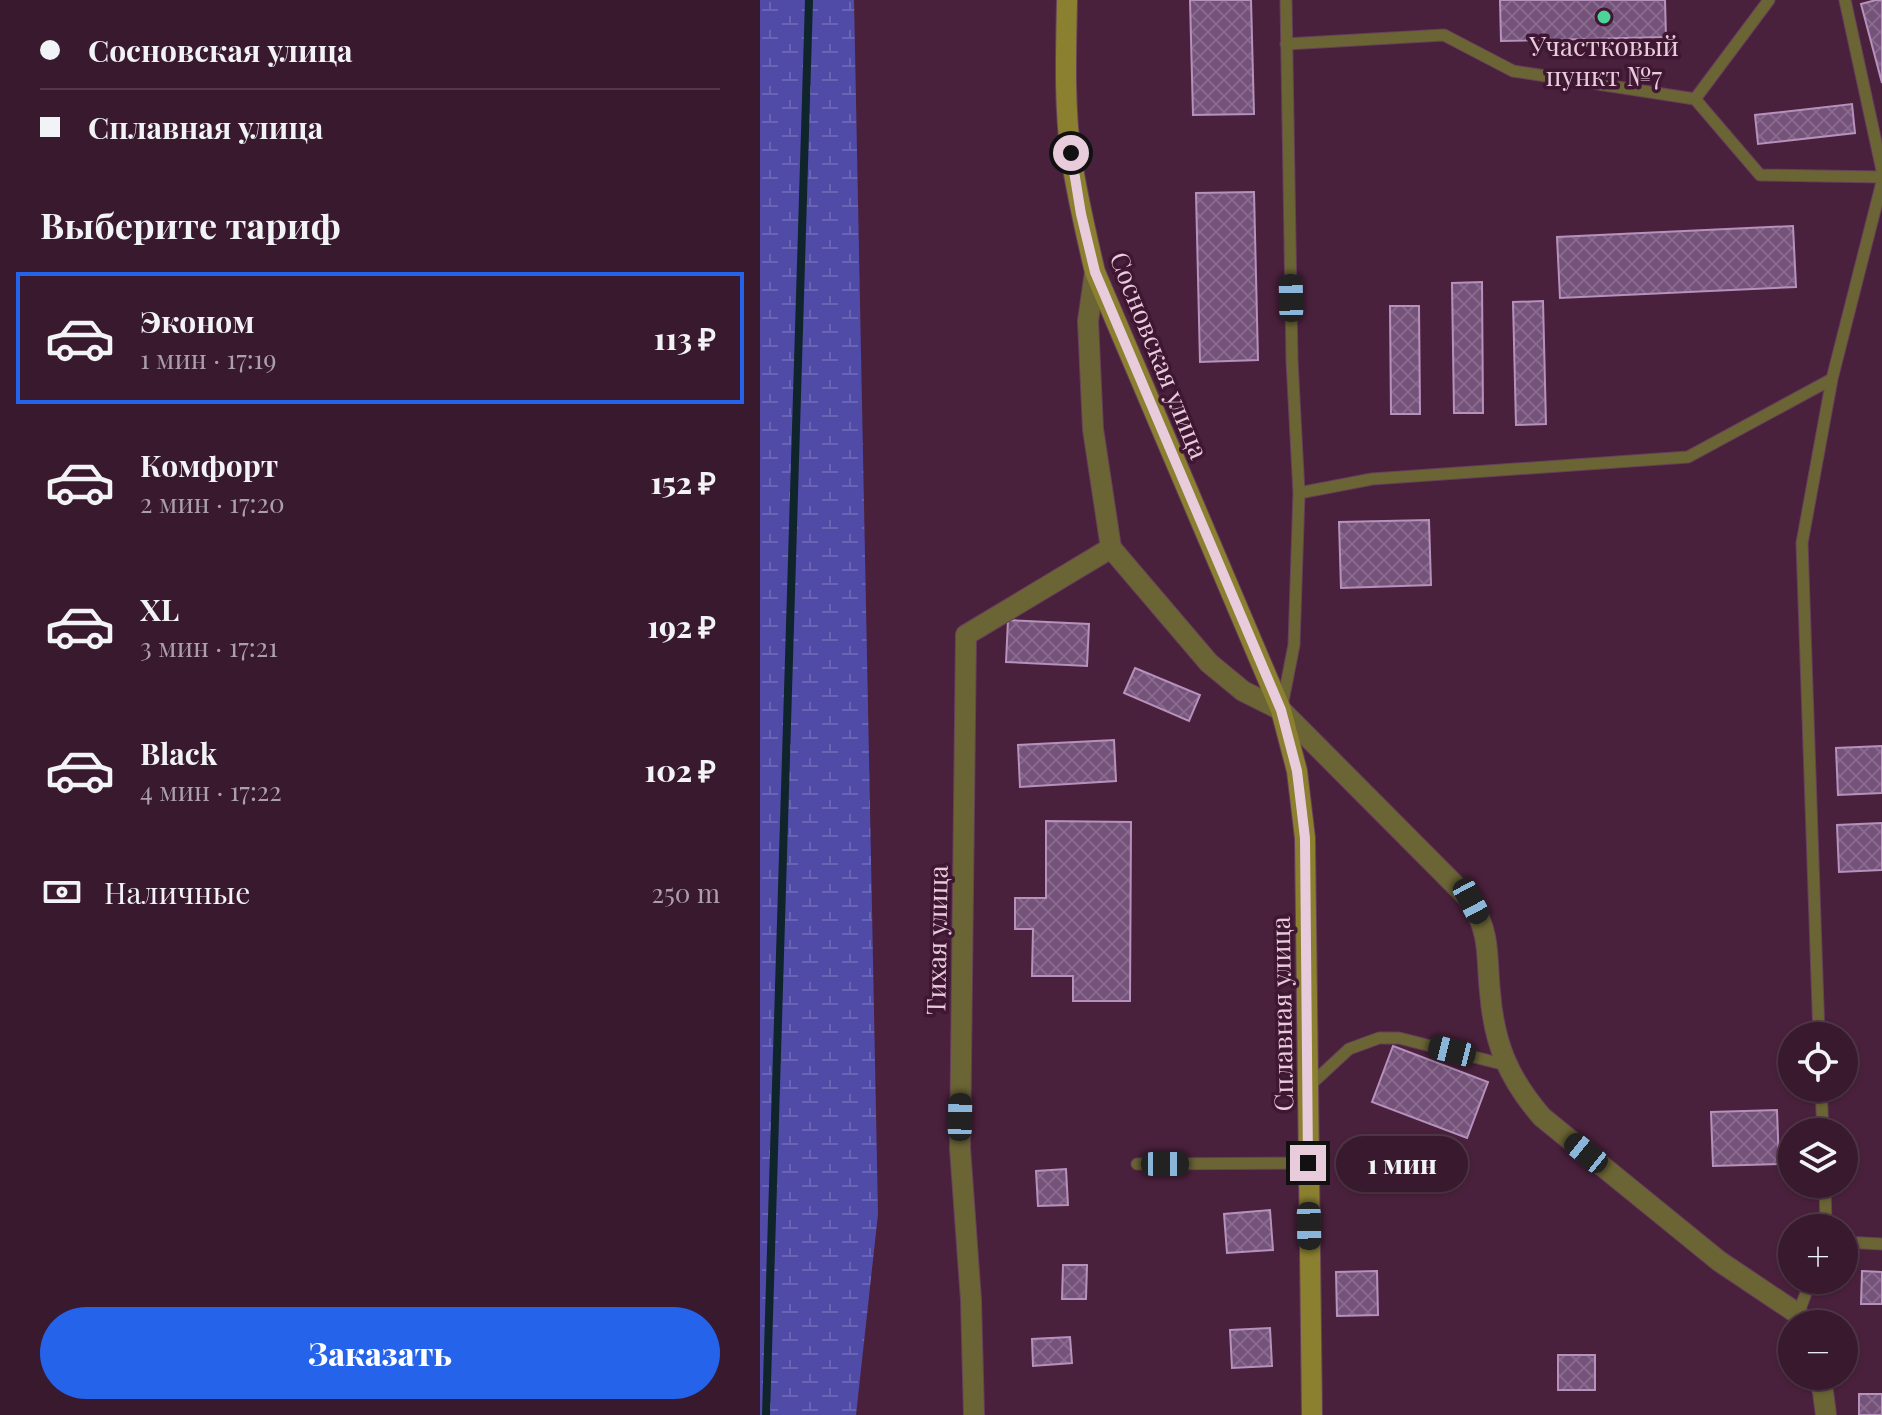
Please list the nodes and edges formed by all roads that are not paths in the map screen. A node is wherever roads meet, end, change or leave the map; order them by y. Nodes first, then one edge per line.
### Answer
1 (1067, 0) edge
2 (1286, 0) edge
3 (1769, 0) edge
4 (1845, 0) edge
5 (1286, 44) junction
6 (1695, 99) junction
7 (1882, 170) edge
8 (1882, 179) edge
9 (1095, 272) junction
10 (1832, 379) junction
11 (1299, 493) junction
12 (1111, 548) junction
13 (1281, 710) junction
14 (1819, 1022) edge
15 (1506, 1065) junction
16 (1307, 1087) junction
17 (1308, 1163) junction
18 (1137, 1164) dead end
19 (1858, 1243) edge
20 (1882, 1244) edge
21 (1787, 1310) edge
22 (1822, 1390) edge
23 (974, 1415) edge
24 (1312, 1415) edge
25 (1826, 1415) edge

1 - 9 street, Сосновская улица
2 - 5 lane
3 - 6 lane
4 - 7 lane
5 - 6 lane
5 - 11 lane
6 - 8 lane
8 - 10 lane
9 - 12 street
9 - 13 street, Сосновская улица
10 - 11 lane
10 - 14 lane
11 - 13 lane
12 - 13 street
12 - 23 street, Тихая улица
13 - 15 street
13 - 16 street, Сплавная улица
15 - 16 lane
15 - 21 street
16 - 17 street, Сплавная улица
17 - 18 lane
17 - 24 street, Сплавная улица
19 - 20 lane
22 - 25 street

